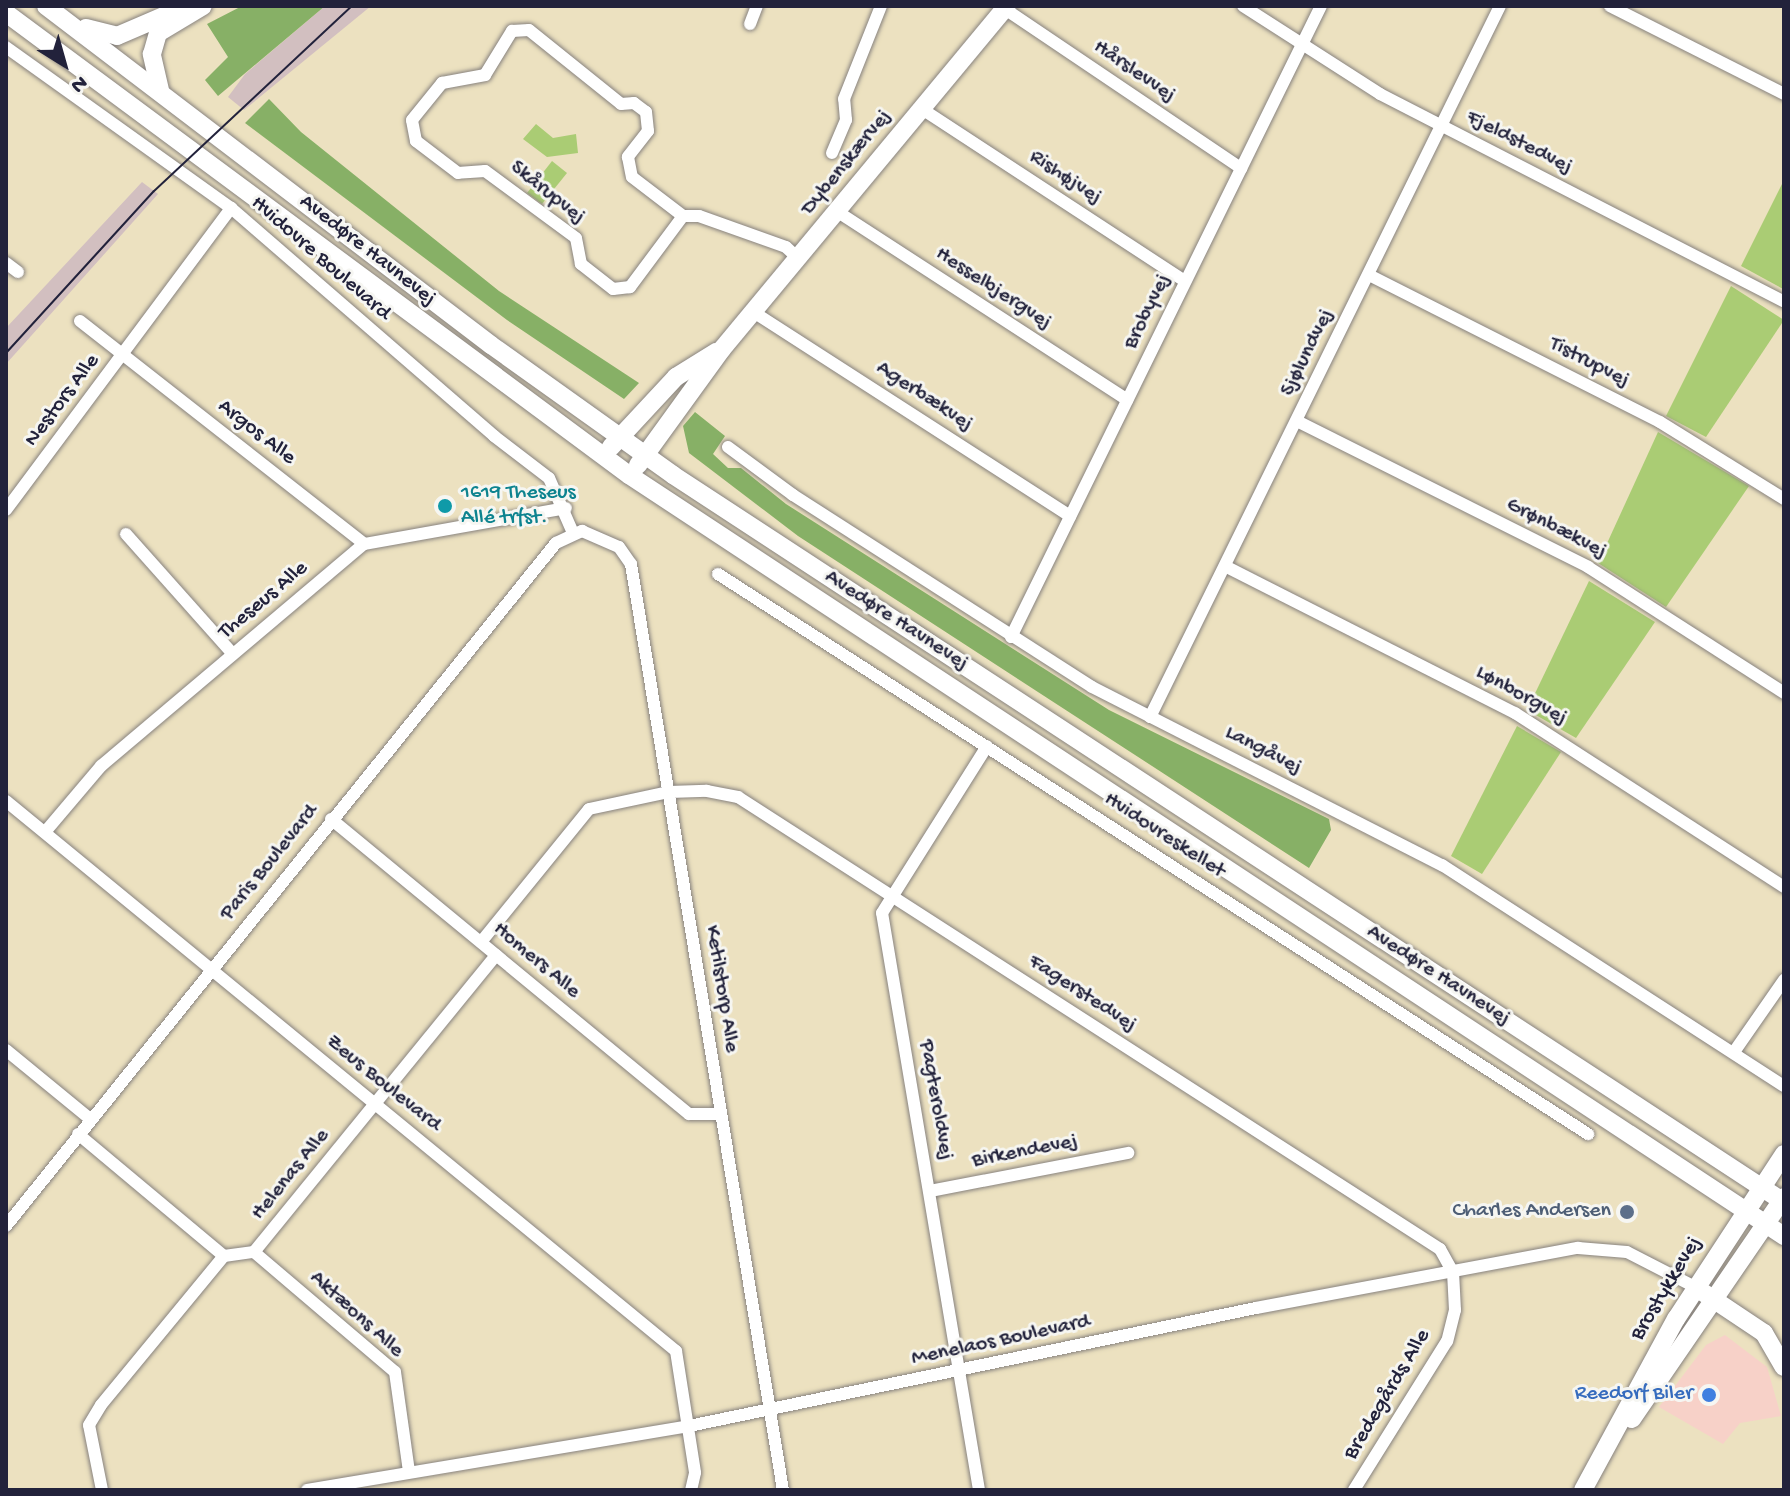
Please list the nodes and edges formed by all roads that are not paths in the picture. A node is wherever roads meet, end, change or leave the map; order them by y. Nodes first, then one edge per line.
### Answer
1 (46, 6) edge
2 (187, 6) edge
3 (203, 6) edge
4 (757, 6) edge
5 (881, 6) edge
6 (1243, 6) edge
7 (1321, 6) edge
8 (1500, 6) edge
9 (1610, 6) edge
10 (1006, 7) edge
11 (6, 13) edge
12 (71, 23) junction
13 (750, 24) dead end
14 (1302, 44) junction
15 (6, 47) edge
16 (160, 90) junction
17 (1784, 94) edge
18 (922, 109) junction
19 (1441, 126) junction
20 (832, 153) dead end
21 (1241, 168) junction
22 (231, 208) junction
23 (838, 212) junction
24 (683, 216) junction
25 (799, 259) junction
26 (6, 263) edge
27 (18, 272) dead end
28 (1369, 275) junction
29 (1185, 281) junction
30 (1784, 302) edge
31 (755, 313) junction
32 (80, 321) dead end
33 (722, 349) junction
34 (123, 354) junction
35 (1127, 400) junction
36 (1297, 421) junction
37 (619, 437) junction
38 (728, 447) dead end
39 (645, 455) junction
40 (602, 457) junction
41 (629, 475) junction
42 (1784, 499) edge
43 (566, 508) junction
44 (6, 510) edge
45 (1070, 516) junction
46 (573, 533) junction
47 (126, 534) dead end
48 (364, 544) junction
49 (1225, 566) junction
50 (718, 574) dead end
51 (1011, 637) junction
52 (232, 653) junction
53 (1784, 693) edge
54 (1150, 717) junction
55 (987, 746) junction
56 (669, 792) junction
57 (6, 801) edge
58 (331, 819) junction
59 (45, 832) junction
60 (1784, 887) edge
61 (890, 894) junction
62 (481, 942) junction
63 (496, 955) junction
64 (210, 968) junction
65 (1784, 980) edge
66 (6, 1050) edge
67 (1734, 1052) junction
68 (1784, 1086) edge
69 (375, 1104) junction
70 (720, 1114) junction
71 (89, 1118) junction
72 (78, 1134) junction
73 (1588, 1134) dead end
74 (1128, 1153) dead end
75 (1784, 1154) edge
76 (1761, 1187) junction
77 (930, 1191) junction
78 (1783, 1200) edge
79 (1744, 1211) junction
80 (1765, 1224) junction
81 (6, 1226) edge
82 (1784, 1236) edge
83 (254, 1252) junction
84 (224, 1256) junction
85 (1453, 1272) junction
86 (1695, 1287) junction
87 (1713, 1299) junction
88 (1784, 1367) edge
89 (960, 1370) junction
90 (770, 1410) junction
91 (689, 1426) junction
92 (1603, 1456) junction
93 (409, 1471) junction
94 (395, 1475) junction
95 (102, 1490) edge
96 (307, 1490) edge
97 (395, 1490) edge
98 (691, 1490) edge
99 (783, 1490) edge
100 (979, 1490) edge
101 (1354, 1490) edge
102 (1583, 1490) edge

1 - 12 street, Avedøre Havnevej
2 - 12 street
3 - 16 street
4 - 13 street
5 - 20 street
6 - 14 street, Fjeldstedvej
7 - 14 street, Brobyvej
8 - 19 street, Sjølundvej
9 - 17 street
10 - 18 street, Dybenskærvej
10 - 21 street, Hårslevvej
11 - 40 street, Avedøre Havnevej
12 - 16 street, Avedøre Havnevej
14 - 19 street, Fjeldstedvej
14 - 21 street, Brobyvej
15 - 22 street, Hvidovre Boulevard
16 - 37 street, Avedøre Havnevej
18 - 23 street, Dybenskærvej
18 - 29 street, Rishøjvej
19 - 28 street, Sjølundvej
19 - 30 street, Fjeldstedvej
21 - 29 street, Brobyvej
22 - 34 street, Nestors Alle
22 - 43 street, Hvidovre Boulevard
23 - 25 street, Dybenskærvej
23 - 35 street, Hesselbjergvej
24 - 24 street, Skårupvej
24 - 25 street, Skårupvej
25 - 31 street, Dybenskærvej
26 - 27 street
28 - 36 street, Sjølundvej
28 - 42 street, Tistrupvej
29 - 35 street, Brobyvej
31 - 33 street, Dybenskærvej
31 - 45 street, Agerbækvej
32 - 34 street, Nestors Alle
33 - 37 street, Dybenskærvej
33 - 39 street, Dybenskærvej
34 - 44 street, Nestors Alle
34 - 48 street, Argos Alle
35 - 45 street, Brobyvej
36 - 49 street, Sjølundvej
36 - 53 street, Grønbækvej
37 - 39 street, Avedøre Havnevej
37 - 40 street, Dybenskærvej
38 - 51 street, Langåvej
39 - 41 street, Dybenskærvej
39 - 76 street, Avedøre Havnevej
40 - 41 street, Avedøre Havnevej
41 - 79 street, Avedøre Havnevej
43 - 46 street, Hvidovre Boulevard
43 - 48 street, Theseus Alle
45 - 51 street, Brobyvej
46 - 56 street, Ketilstorp Alle
46 - 58 street, Paris Boulevard
47 - 52 street
48 - 52 street, Theseus Alle
49 - 54 street, Sjølundvej
49 - 60 street, Lønborgvej
50 - 55 street, Hvidovreskellet
51 - 54 street, Langåvej
52 - 59 street, Theseus Alle
54 - 67 street, Langåvej
55 - 61 street, Pagteroldvej
55 - 73 street, Hvidovreskellet
56 - 61 street, Fagerstedvej
56 - 62 street
56 - 70 street, Ketilstorp Alle
57 - 59 street, Zeus Boulevard
58 - 62 street, Homers Alle
58 - 64 street, Paris Boulevard
59 - 64 street, Zeus Boulevard
61 - 77 street, Pagteroldvej
61 - 85 street, Fagerstedvej
62 - 63 street, Homers Alle
63 - 69 street, Helenas Alle
63 - 70 street, Homers Alle
64 - 69 street, Zeus Boulevard
64 - 71 street, Paris Boulevard
65 - 67 street
66 - 71 street
67 - 68 street, Langåvej
69 - 83 street, Helenas Alle
69 - 91 street, Zeus Boulevard
70 - 90 street, Ketilstorp Alle
71 - 72 street, Paris Boulevard
72 - 81 street, Paris Boulevard
72 - 84 street
74 - 77 street, Birkendevej
75 - 76 street, Brostykkevej
76 - 78 street, Avedøre Havnevej
76 - 79 street, Brostykkevej
77 - 89 street, Pagteroldvej
78 - 80 street, Brostykkevej
79 - 80 street, Avedøre Havnevej
79 - 86 street, Brostykkevej
80 - 82 street, Avedøre Havnevej
80 - 87 street, Brostykkevej
83 - 84 street, Helenas Alle
83 - 93 street, Aktæons Alle
84 - 95 street
85 - 86 street, Menelaos Boulevard
85 - 89 street, Menelaos Boulevard
85 - 101 street, Bredegårds Alle
86 - 87 street
86 - 92 street, Brostykkevej
87 - 88 street
87 - 92 street, Brostykkevej
89 - 90 street, Menelaos Boulevard
89 - 100 street, Pagteroldvej
90 - 91 street, Menelaos Boulevard
90 - 99 street, Ketilstorp Alle
91 - 93 street, Menelaos Boulevard
91 - 98 street, Zeus Boulevard
92 - 102 street, Brostykkevej
93 - 94 street, Menelaos Boulevard
94 - 96 street, Menelaos Boulevard
94 - 97 street

